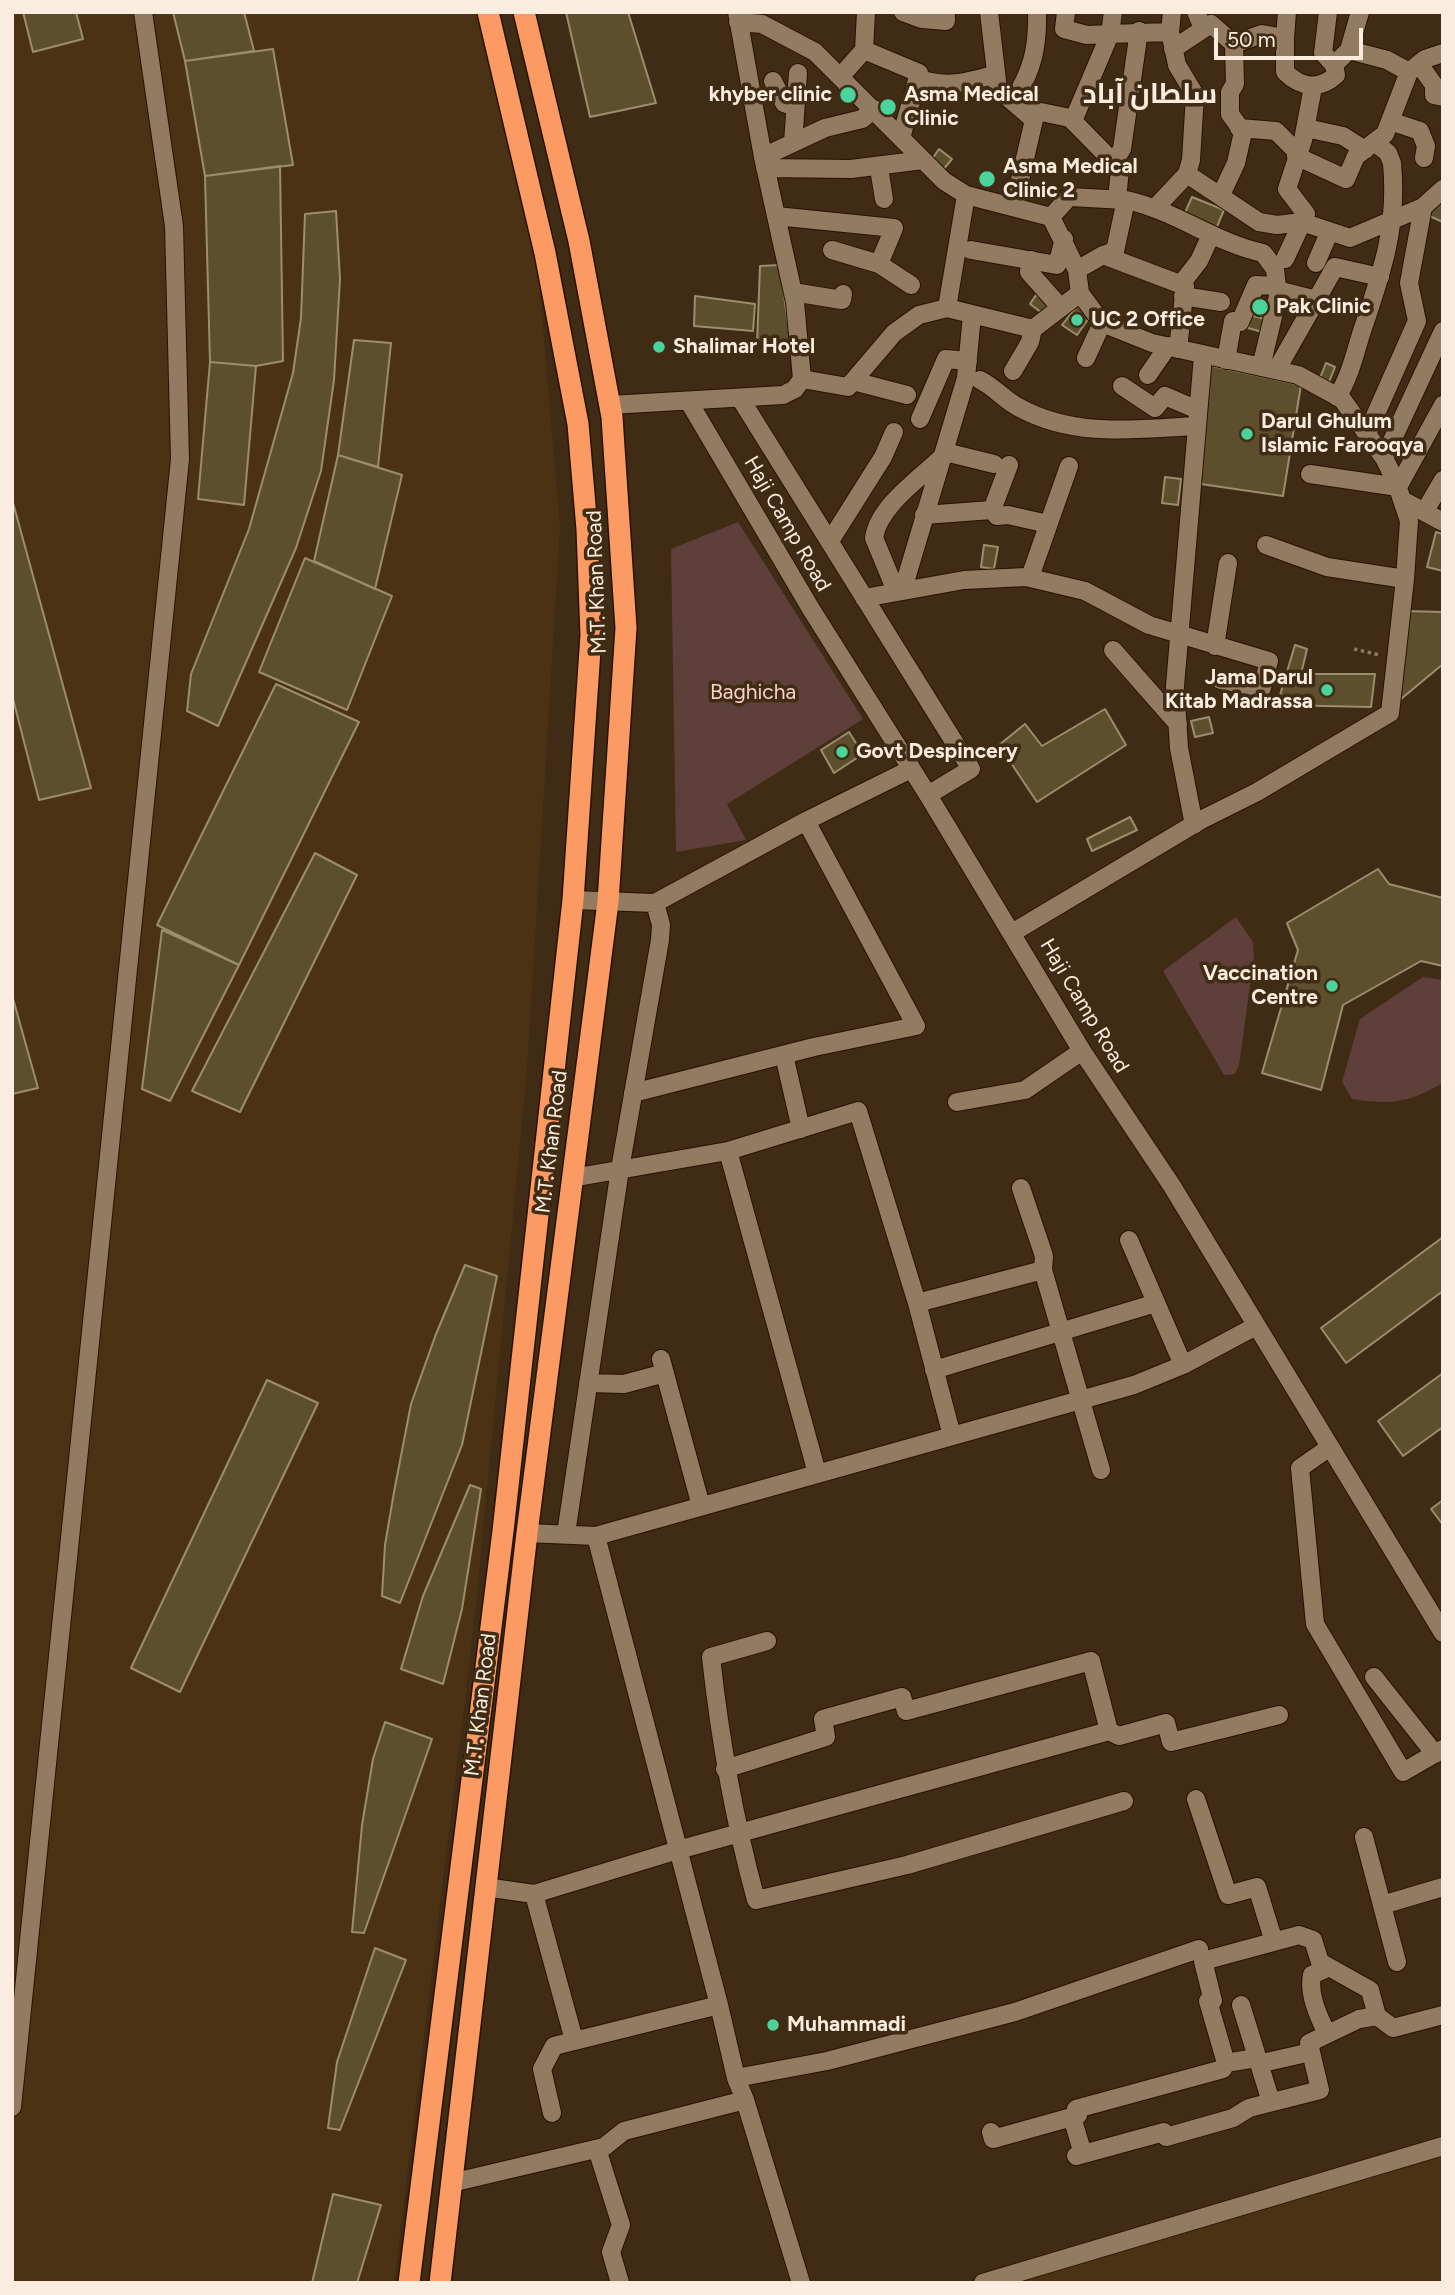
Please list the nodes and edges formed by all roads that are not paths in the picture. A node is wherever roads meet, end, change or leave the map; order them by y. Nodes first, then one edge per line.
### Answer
1 (143, 12) edge
2 (488, 12) edge
3 (524, 12) edge
4 (866, 12) edge
5 (903, 12) edge
6 (946, 12) edge
7 (989, 12) edge
8 (1037, 12) edge
9 (1066, 12) edge
10 (1113, 12) edge
11 (1172, 12) edge
12 (1287, 12) edge
13 (1328, 12) edge
14 (1360, 12) edge
15 (738, 17) edge
16 (1199, 20) edge
17 (1139, 31) junction
18 (1110, 34) junction
19 (1285, 38) junction
20 (1172, 41) junction
21 (1234, 44) junction
22 (864, 50) junction
23 (1349, 50) junction
24 (1443, 53) edge
25 (1334, 65) junction
26 (1414, 68) junction
27 (798, 73) dead end
28 (996, 74) junction
29 (841, 76) junction
30 (917, 78) junction
31 (773, 81) dead end
32 (1313, 87) junction
33 (1443, 97) edge
34 (1013, 101) junction
35 (796, 107) junction
36 (874, 109) junction
37 (1034, 120) junction
38 (1073, 121) junction
39 (1390, 121) junction
40 (1238, 128) junction
41 (1306, 128) junction
42 (901, 138) junction
43 (793, 143) junction
44 (1370, 146) junction
45 (1297, 154) junction
46 (1424, 158) dead end
47 (923, 160) junction
48 (764, 162) junction
49 (1114, 163) junction
50 (879, 168) junction
51 (1187, 174) junction
52 (1443, 189) edge
53 (966, 195) junction
54 (1221, 195) junction
55 (884, 199) dead end
56 (1121, 200) junction
57 (1014, 206) junction
58 (1157, 206) junction
59 (1423, 207) junction
60 (776, 216) junction
61 (1051, 217) junction
62 (1393, 220) junction
63 (1302, 222) junction
64 (1329, 233) junction
65 (1211, 235) junction
66 (1064, 239) junction
67 (832, 250) dead end
68 (971, 250) dead end
69 (1103, 255) junction
70 (1286, 259) dead end
71 (1031, 260) junction
72 (1316, 263) dead end
73 (879, 264) junction
74 (1077, 270) junction
75 (1380, 277) junction
76 (911, 285) dead end
77 (1277, 288) junction
78 (1182, 290) junction
79 (793, 292) junction
80 (1080, 293) junction
81 (843, 295) dead end
82 (1317, 300) junction
83 (1221, 302) dead end
84 (1061, 307) junction
85 (947, 308) junction
86 (972, 315) junction
87 (1102, 323) junction
88 (1033, 329) junction
89 (1443, 331) edge
90 (1173, 348) junction
91 (1203, 356) junction
92 (1086, 358) dead end
93 (1226, 360) junction
94 (968, 361) junction
95 (1269, 368) junction
96 (1013, 371) dead end
97 (1148, 375) dead end
98 (802, 379) junction
99 (980, 380) dead end
100 (853, 381) junction
101 (1122, 386) dead end
102 (907, 395) dead end
103 (1337, 397) junction
104 (740, 398) junction
105 (689, 402) junction
106 (610, 405) junction
107 (1443, 405) edge
108 (1197, 418) junction
109 (920, 419) dead end
110 (894, 432) dead end
111 (1367, 434) junction
112 (944, 454) junction
113 (1384, 458) junction
114 (1069, 466) dead end
115 (1310, 474) dead end
116 (1443, 480) edge
117 (1400, 494) junction
118 (992, 510) junction
119 (1425, 511) junction
120 (924, 515) junction
121 (1443, 522) edge
122 (1048, 524) junction
123 (830, 541) junction
124 (1266, 544) dead end
125 (1228, 563) dead end
126 (1030, 578) junction
127 (1405, 579) junction
128 (899, 590) junction
129 (864, 597) junction
130 (1179, 635) junction
131 (1215, 646) junction
132 (1112, 650) dead end
133 (1220, 680) dead end
134 (1178, 724) junction
135 (911, 769) junction
136 (928, 795) junction
137 (806, 821) junction
138 (1194, 825) junction
139 (573, 900) junction
140 (608, 902) junction
141 (655, 903) junction
142 (1012, 933) junction
143 (1082, 1051) junction
144 (784, 1055) junction
145 (633, 1093) junction
146 (957, 1102) dead end
147 (801, 1129) junction
148 (728, 1151) junction
149 (620, 1170) junction
150 (572, 1178) junction
151 (1021, 1188) dead end
152 (1129, 1240) dead end
153 (1043, 1270) junction
154 (917, 1303) junction
155 (1156, 1303) junction
156 (1256, 1326) junction
157 (1059, 1332) junction
158 (1183, 1365) junction
159 (934, 1370) junction
160 (588, 1383) junction
161 (1079, 1400) junction
162 (952, 1436) junction
163 (1330, 1447) junction
164 (1101, 1470) dead end
165 (817, 1473) junction
166 (701, 1506) junction
167 (527, 1533) junction
168 (566, 1534) junction
169 (596, 1536) junction
170 (1443, 1633) edge
171 (767, 1641) dead end
172 (1374, 1677) dead end
173 (1279, 1715) dead end
174 (1109, 1731) junction
175 (1439, 1751) edge
176 (725, 1769) junction
177 (1196, 1799) dead end
178 (1124, 1801) dead end
179 (738, 1833) junction
180 (1364, 1837) dead end
181 (678, 1850) junction
182 (485, 1887) junction
183 (1443, 1887) edge
184 (534, 1894) junction
185 (1382, 1905) junction
186 (1274, 1942) junction
187 (1199, 1950) dead end
188 (1397, 1962) dead end
189 (1329, 1968) junction
190 (719, 2005) junction
191 (1241, 2005) dead end
192 (1443, 2015) edge
193 (1377, 2017) junction
194 (1327, 2034) junction
195 (574, 2040) junction
196 (1311, 2052) junction
197 (1259, 2060) junction
198 (1226, 2063) junction
199 (736, 2078) junction
200 (745, 2100) junction
201 (1271, 2102) junction
202 (12, 2107) edge
203 (552, 2113) dead end
204 (1072, 2117) junction
205 (991, 2132) dead end
206 (1443, 2146) edge
207 (597, 2149) junction
208 (451, 2183) junction
209 (409, 2283) edge
210 (440, 2283) edge
211 (620, 2283) edge
212 (801, 2283) edge
213 (983, 2283) edge

1 - 202 street
2 - 139 highway, M.T. Khan Road
3 - 106 highway, M.T. Khan Road
4 - 22 street
5 - 6 street
7 - 28 street
8 - 34 street
9 - 18 street
10 - 18 street
11 - 20 street
12 - 19 street
13 - 25 street
14 - 23 street
15 - 29 street
15 - 48 street
16 - 20 street
16 - 21 street
17 - 18 street
17 - 20 street
17 - 49 street
18 - 38 street
19 - 21 street
19 - 32 street
20 - 51 street
21 - 40 street
22 - 29 street
22 - 30 street
23 - 25 street
23 - 26 street
24 - 26 street
25 - 32 street
26 - 33 street
26 - 39 street
27 - 35 street
28 - 30 street
28 - 34 street
29 - 36 street
30 - 42 street
31 - 35 street
32 - 41 street
34 - 37 street
35 - 43 street
36 - 42 street
36 - 43 street
37 - 38 street
37 - 57 street
38 - 49 street
39 - 44 street
39 - 46 street
40 - 45 street
40 - 54 street
41 - 44 street
41 - 45 street
42 - 47 street
43 - 48 street
44 - 45 street
44 - 62 street
45 - 63 street
47 - 50 street
47 - 53 street
48 - 50 street
48 - 60 street
49 - 56 street
50 - 55 street
51 - 54 street
51 - 58 street
52 - 59 street
53 - 57 street
53 - 85 street
54 - 63 street
56 - 58 street
56 - 61 street
56 - 69 street
57 - 61 street
58 - 65 street
59 - 62 street
59 - 111 street
60 - 73 street
60 - 79 street
61 - 66 street
62 - 64 street
62 - 75 street
63 - 64 street
63 - 70 street
64 - 72 street
65 - 77 street
65 - 78 street
66 - 71 street
66 - 74 street
67 - 73 street
68 - 71 street
69 - 74 street
69 - 78 street
71 - 84 street
73 - 76 street
74 - 80 street
75 - 82 street
75 - 103 street
77 - 82 street
77 - 93 street
77 - 95 street
78 - 83 street
78 - 90 street
79 - 81 street
79 - 98 street
80 - 84 street
80 - 87 street
82 - 95 street
84 - 88 street
85 - 86 street
85 - 100 street
86 - 88 street
86 - 94 street
87 - 90 street
87 - 92 street
88 - 96 street
89 - 113 street
90 - 91 street
90 - 97 street
91 - 93 street
91 - 108 street
93 - 95 street
94 - 109 street
94 - 112 street
95 - 103 street
98 - 100 street
98 - 104 street
99 - 108 street
100 - 102 street
101 - 108 street
103 - 111 street
104 - 105 street
104 - 123 street
105 - 106 street
105 - 135 street, Haji Camp Road
106 - 140 highway, M.T. Khan Road
107 - 117 street
108 - 130 street
110 - 123 street
111 - 113 street
112 - 118 street
112 - 120 street
112 - 128 street
113 - 117 street
114 - 122 street
115 - 117 street
116 - 119 street
117 - 119 street
117 - 127 street
118 - 120 street
118 - 122 street
119 - 121 street
120 - 128 street
122 - 126 street
123 - 129 street
124 - 127 street
125 - 131 street
126 - 128 street
126 - 130 street
127 - 138 street
128 - 129 street
129 - 136 street
130 - 131 street
130 - 134 street
131 - 133 street
132 - 134 street
134 - 138 street
135 - 136 street, Haji Camp Road
135 - 137 street
136 - 142 street, Haji Camp Road
137 - 141 street
137 - 144 street
138 - 142 street
139 - 140 street
139 - 209 highway, M.T. Khan Road
140 - 141 street
140 - 150 highway, M.T. Khan Road
141 - 145 street
142 - 143 street, Haji Camp Road
143 - 146 street
143 - 156 street, Haji Camp Road
144 - 145 street
144 - 147 street
145 - 149 street
147 - 148 street
147 - 154 street
148 - 149 street
148 - 165 street
149 - 150 street
149 - 160 street
150 - 167 highway, M.T. Khan Road
151 - 153 street
152 - 155 street
153 - 154 street
153 - 157 street
154 - 159 street
155 - 157 street
155 - 158 street
156 - 158 street
156 - 163 street, Haji Camp Road
157 - 159 street
157 - 161 street
158 - 161 street
159 - 162 street
160 - 166 street
160 - 168 street
161 - 162 street
161 - 164 street
162 - 165 street
163 - 170 street, Haji Camp Road
163 - 175 street
165 - 166 street
166 - 169 street
167 - 168 street
167 - 182 highway, M.T. Khan Road
168 - 169 street
169 - 181 street
171 - 176 street
172 - 175 street
173 - 174 street
174 - 176 street
174 - 179 street
176 - 179 street
177 - 186 street
178 - 179 street
179 - 181 street
180 - 185 street
181 - 184 street
181 - 190 street
182 - 184 street
182 - 208 highway, M.T. Khan Road
183 - 185 street
184 - 195 street
185 - 188 street
186 - 189 street
186 - 198 street
187 - 199 street
189 - 193 street
189 - 194 street
190 - 195 street
190 - 199 street
191 - 197 street
192 - 193 street
193 - 194 street
194 - 196 street
195 - 203 street
196 - 197 street
196 - 201 street
197 - 198 street
197 - 201 street
198 - 204 street
199 - 200 street
200 - 207 street
200 - 212 street
201 - 204 street
204 - 205 street
206 - 213 street
207 - 208 street
207 - 211 street
208 - 210 highway, M.T. Khan Road

